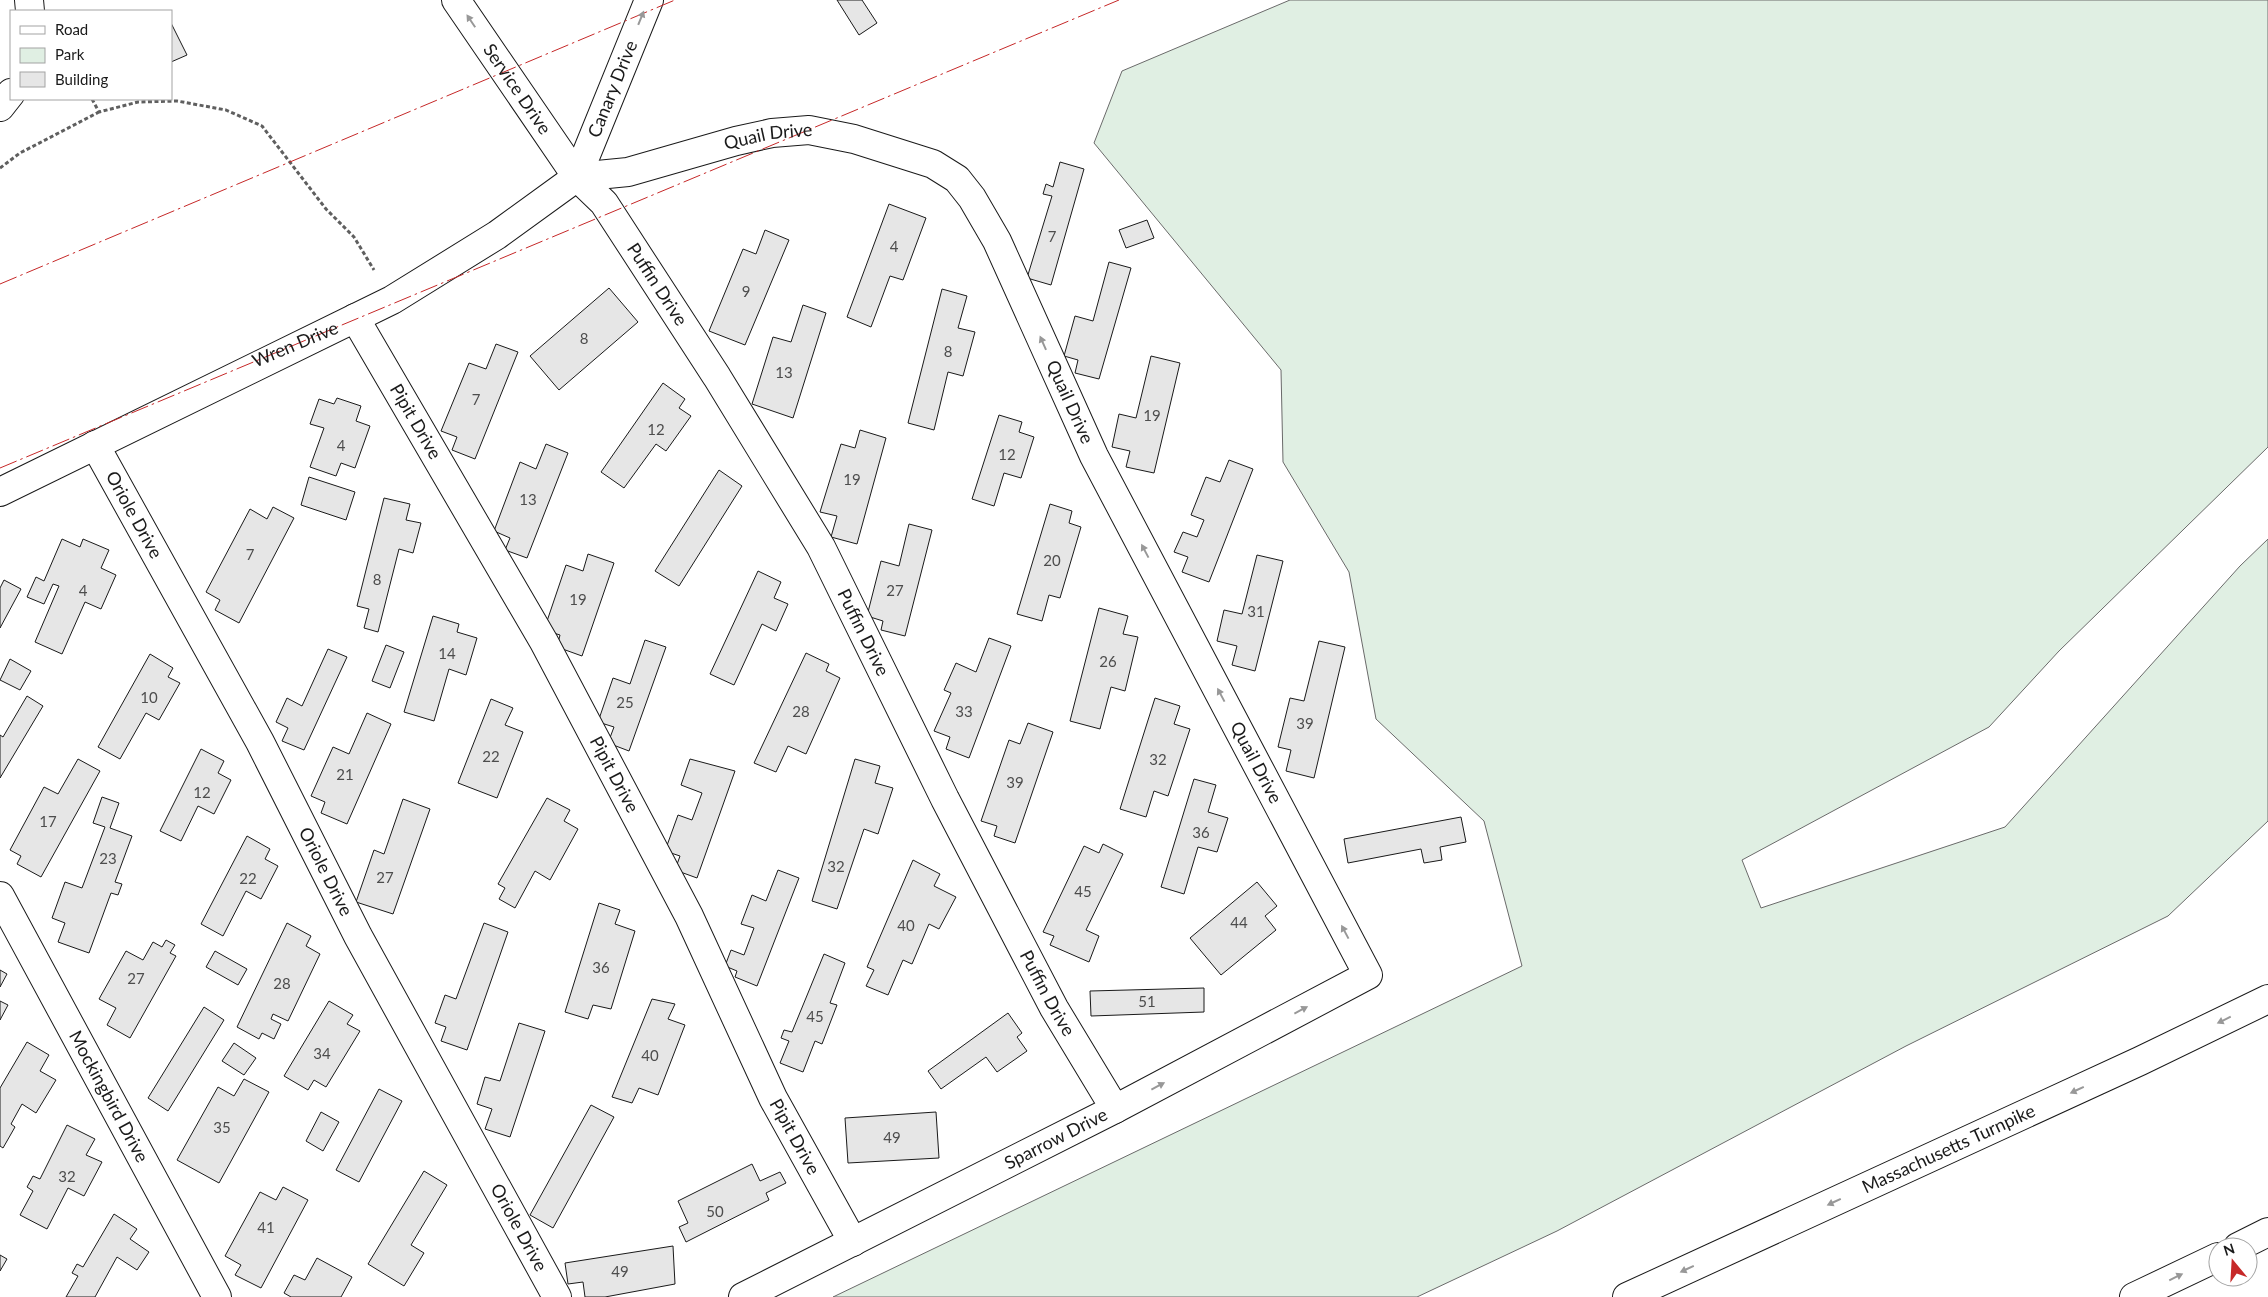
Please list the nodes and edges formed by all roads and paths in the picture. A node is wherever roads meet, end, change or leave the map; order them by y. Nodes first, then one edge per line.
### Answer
1 (456, 0) edge
2 (649, 0) edge
3 (10, 94) edge
4 (93, 100) edge
5 (0, 107) edge
6 (99, 112) junction
7 (0, 168) edge
8 (577, 177) junction
9 (392, 300) junction
10 (355, 318) junction
11 (95, 445) junction
12 (0, 492) edge
13 (0, 896) edge
14 (1368, 975) joint
15 (2268, 999) edge
16 (1114, 1109) junction
17 (853, 1242) junction
18 (2208, 1262) edge
19 (217, 1297) edge
20 (558, 1297) edge
21 (743, 1297) edge
22 (1627, 1297) edge
23 (2134, 1297) edge

8 -> 1 main road, Service Drive
8 -> 2 main road, Canary Drive
3 - 5 main road
4 - 6 path
6 - 7 path
6 - 9 path
8 - 9 main road, Wren Drive
14 -> 8 main road, Quail Drive
8 - 16 main road, Puffin Drive
9 - 10 main road, Wren Drive
10 - 11 main road, Wren Drive
10 - 17 main road, Pipit Drive
11 - 12 main road, Wren Drive
11 - 20 main road, Oriole Drive
13 - 19 main road, Mockingbird Drive
16 -> 14 main road, Sparrow Drive
15 -> 22 main road, Massachusetts Turnpike
16 - 17 main road, Sparrow Drive
17 - 21 main road, Sparrow Drive
23 -> 18 main road

